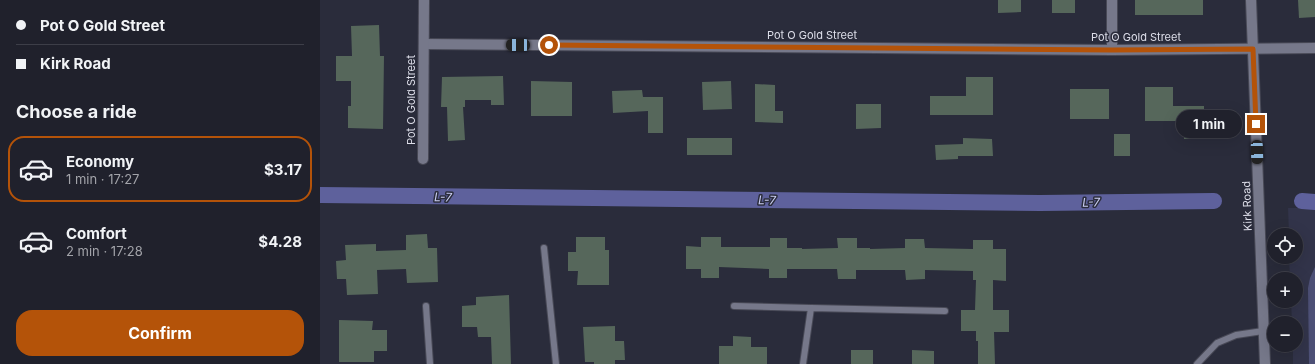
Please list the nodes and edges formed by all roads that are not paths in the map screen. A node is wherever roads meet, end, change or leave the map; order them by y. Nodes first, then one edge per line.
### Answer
1 (424, 0) edge
2 (1112, 0) edge
3 (1251, 0) edge
4 (424, 44) junction
5 (1315, 48) edge
6 (1253, 49) junction
7 (1112, 50) junction
8 (423, 159) dead end
9 (544, 248) dead end
10 (426, 306) dead end
11 (734, 306) dead end
12 (811, 308) junction
13 (945, 311) dead end
14 (1264, 331) junction
15 (430, 364) edge
16 (556, 364) edge
17 (803, 364) edge
18 (1197, 364) edge
19 (1265, 364) edge

1 - 4 street
2 - 7 street
3 - 6 street, Kirk Road
4 - 7 street, Pot O Gold Street
4 - 8 street, Pot O Gold Street
5 - 6 street, Pot O Gold Street
6 - 7 street, Pot O Gold Street
6 - 14 street, Kirk Road
9 - 16 lane
10 - 15 lane
11 - 12 lane
12 - 13 lane
12 - 17 lane
14 - 18 lane
14 - 19 street, Kirk Road

